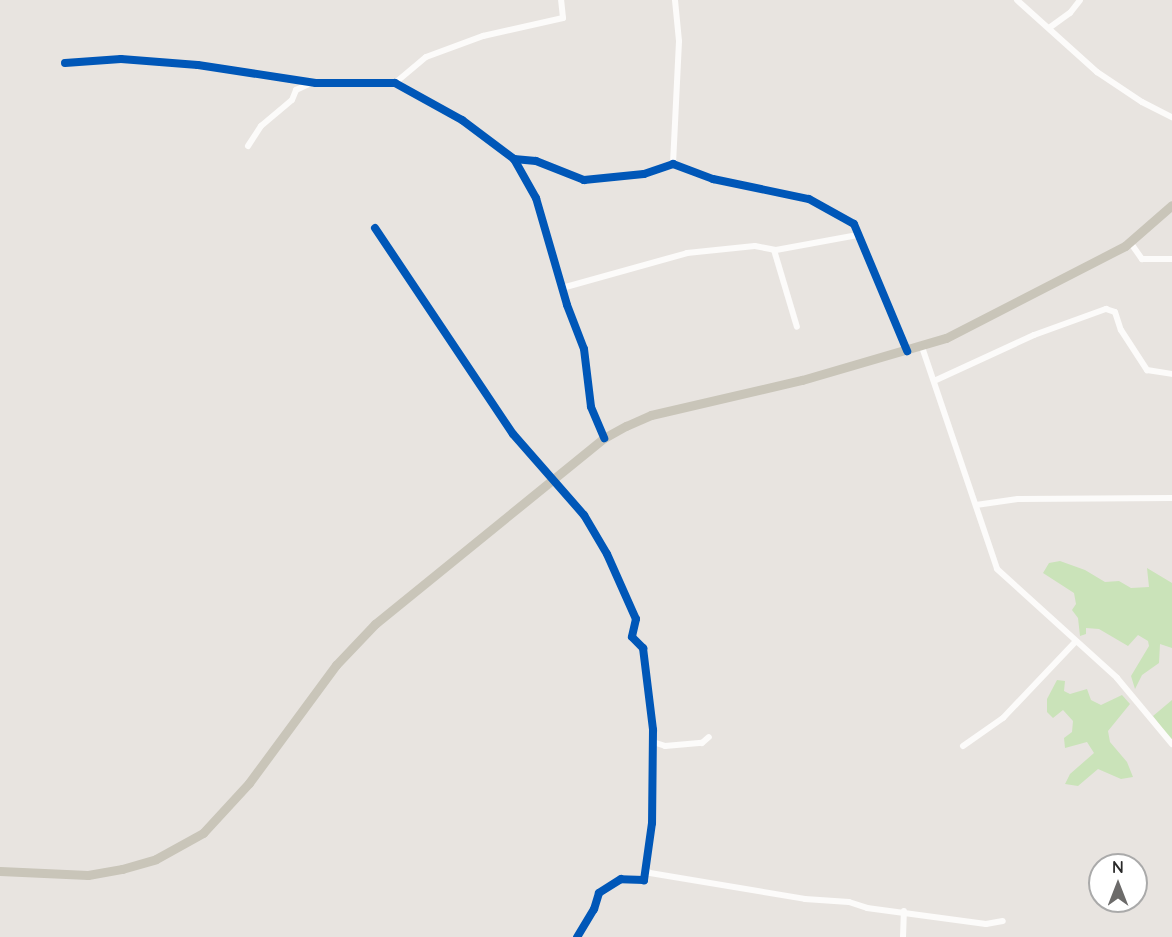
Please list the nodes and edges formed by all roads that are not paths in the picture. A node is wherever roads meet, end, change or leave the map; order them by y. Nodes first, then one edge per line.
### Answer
1 (561, 0) edge
2 (675, 0) edge
3 (1017, 0) edge
4 (1080, 0) edge
5 (1049, 28) junction
6 (65, 63) dead end
7 (311, 82) junction
8 (395, 83) junction
9 (1172, 117) edge
10 (248, 146) dead end
11 (514, 159) junction
12 (672, 164) junction
13 (1172, 206) edge
14 (375, 228) dead end
15 (858, 235) junction
16 (1130, 242) junction
17 (774, 250) junction
18 (1172, 259) edge
19 (562, 288) junction
20 (797, 327) dead end
21 (922, 347) junction
22 (907, 351) junction
23 (1172, 374) edge
24 (934, 381) junction
25 (604, 438) junction
26 (554, 479) junction
27 (1172, 498) edge
28 (976, 505) junction
29 (1075, 642) junction
30 (709, 737) dead end
31 (653, 742) junction
32 (1172, 744) edge
33 (963, 746) dead end
34 (645, 869) junction
35 (0, 872) edge
36 (904, 911) junction
37 (1003, 921) dead end
38 (577, 937) edge
39 (903, 937) edge

1 - 8 street
2 - 12 street
3 - 5 street
4 - 5 street
5 - 9 street
6 - 7 street
7 - 8 street
7 - 10 street
8 - 11 street
11 - 12 street
11 - 19 street
12 - 15 street
13 - 16 main road
14 - 26 street
15 - 17 street
15 - 22 street
16 - 18 street
16 - 21 main road
17 - 19 street
17 - 20 street
19 - 25 street
21 - 22 main road
21 - 24 street
22 - 25 main road
23 - 24 street
24 - 28 street
25 - 26 main road
26 - 31 street
26 - 35 main road
27 - 28 street
28 - 29 street
29 - 32 street
29 - 33 street
30 - 31 street
31 - 34 street
34 - 36 street
34 - 38 street
36 - 37 street
36 - 39 street

